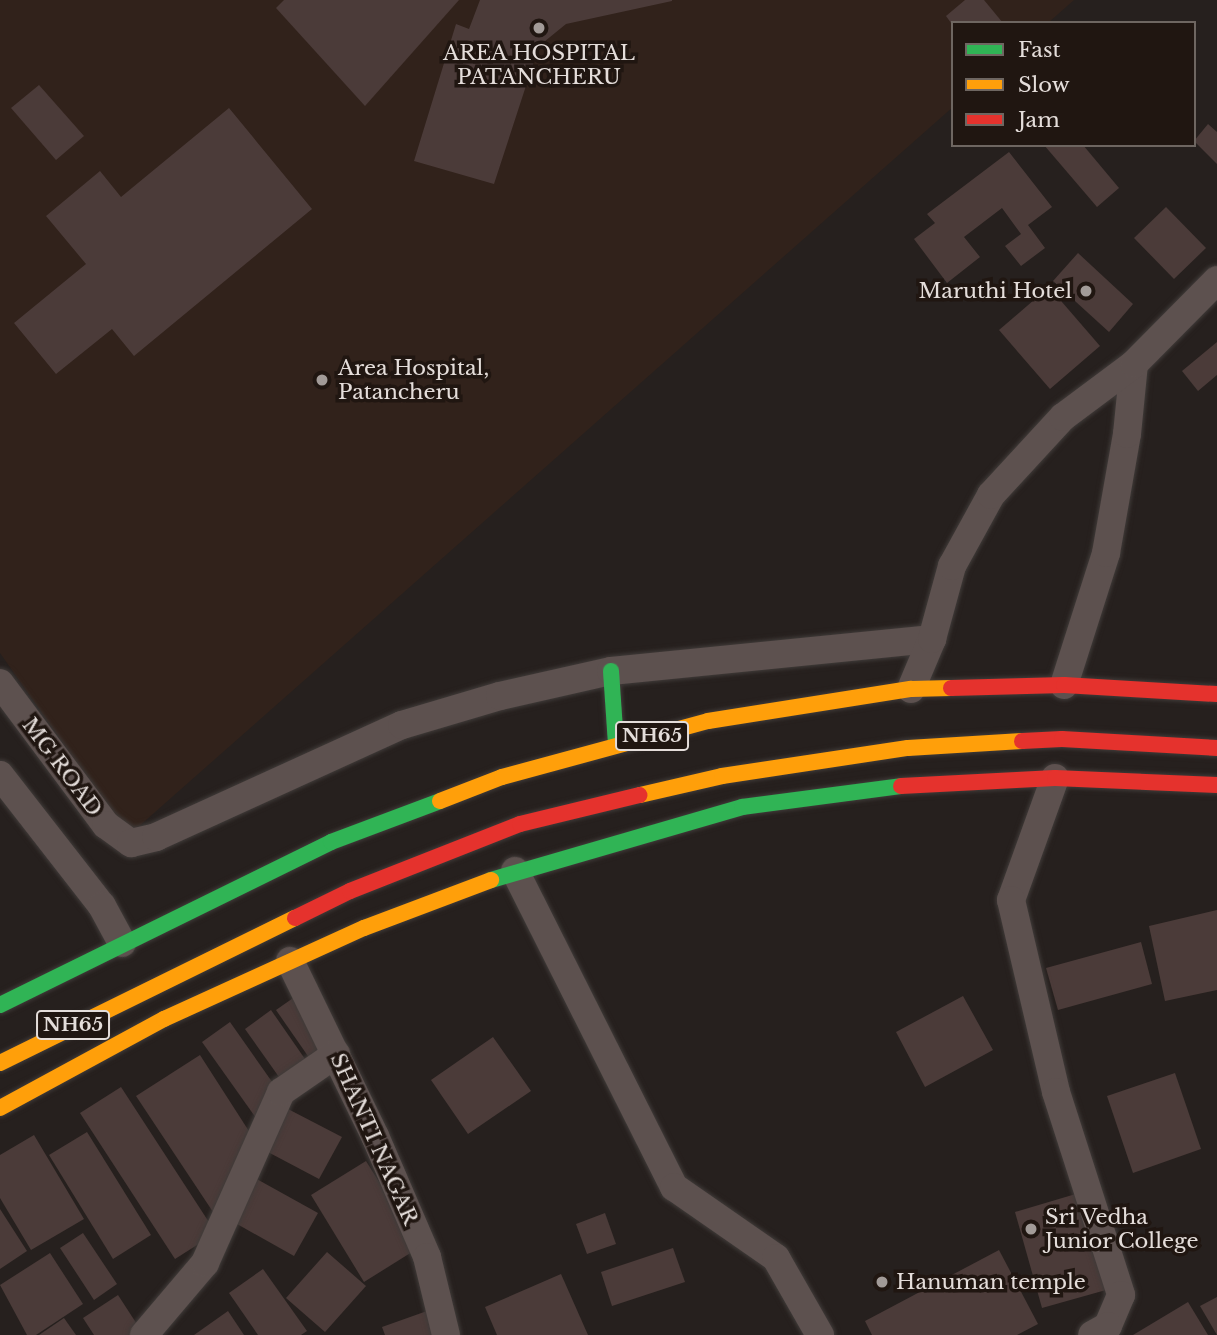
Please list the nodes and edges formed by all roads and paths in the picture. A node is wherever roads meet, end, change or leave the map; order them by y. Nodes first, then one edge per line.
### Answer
1 (1217, 280) edge
2 (1134, 364) junction
3 (932, 639) junction
4 (611, 671) junction
5 (0, 683) edge
6 (1064, 685) junction
7 (911, 689) junction
8 (1217, 694) edge
9 (616, 745) junction
10 (1217, 748) edge
11 (0, 775) edge
12 (1055, 778) junction
13 (1217, 785) edge
14 (514, 871) junction
15 (122, 943) junction
16 (290, 961) junction
17 (147, 987) junction
18 (0, 1004) edge
19 (164, 1019) junction
20 (335, 1054) junction
21 (0, 1063) edge
22 (0, 1108) edge
23 (444, 1329) edge
24 (1104, 1332) edge
25 (144, 1335) edge
26 (820, 1335) edge

1 - 2 street
2 - 3 street
2 - 6 street
3 - 4 street
3 - 7 street
4 - 5 street, MG ROAD
4 - 9 main road
6 - 7 main road, NH65
6 - 8 main road, NH65
7 - 9 main road, NH65
9 - 15 main road, NH65
10 - 17 main road, NH65
11 - 15 street
12 - 13 main road
12 - 14 main road
12 - 24 street
14 - 16 main road
14 - 26 street
15 - 18 main road, NH65
16 - 19 main road
16 - 20 street, SHANTI NAGAR
17 - 19 street
17 - 21 main road, NH65
19 - 22 main road
20 - 23 street, SHANTI NAGAR
20 - 25 street

